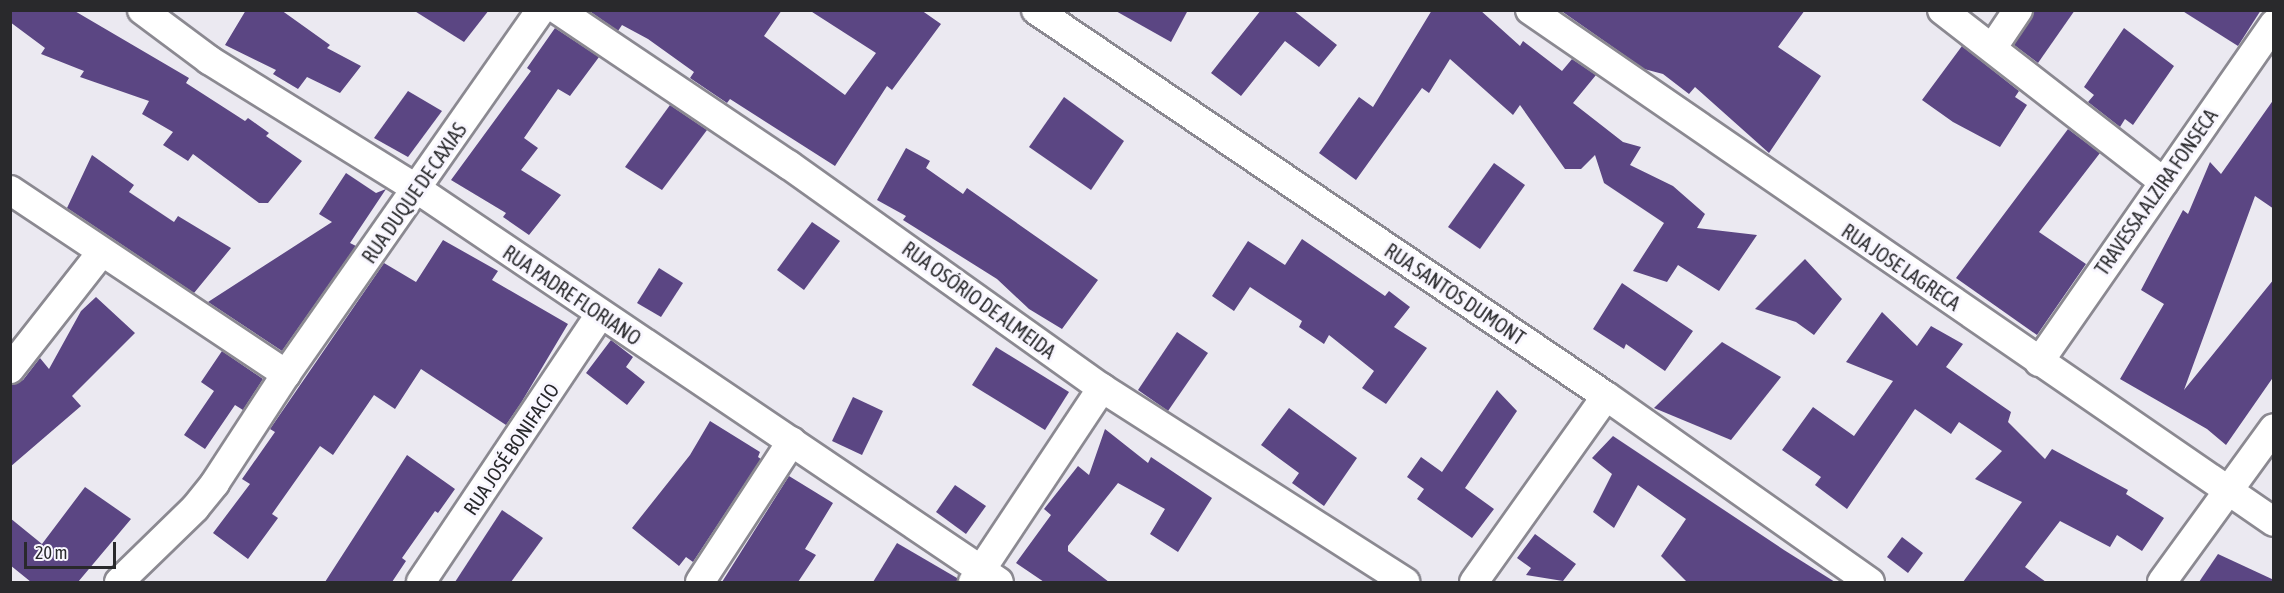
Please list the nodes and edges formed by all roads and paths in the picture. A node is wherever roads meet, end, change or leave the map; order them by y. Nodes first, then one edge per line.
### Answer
1 (142, 10) edge
2 (541, 10) edge
3 (558, 10) edge
4 (1036, 10) edge
5 (1530, 10) edge
6 (1942, 10) edge
7 (2018, 10) edge
8 (2274, 24) edge
9 (1994, 47) junction
10 (2164, 182) junction
11 (417, 189) junction
12 (10, 190) edge
13 (101, 253) junction
14 (600, 315) junction
15 (2039, 362) junction
16 (10, 369) edge
17 (286, 374) junction
18 (1102, 388) junction
19 (1606, 396) junction
20 (2274, 428) edge
21 (792, 441) junction
22 (2229, 491) junction
23 (2274, 522) edge
24 (984, 578) edge
25 (119, 582) edge
26 (421, 582) edge
27 (700, 582) edge
28 (1405, 582) edge
29 (1474, 582) edge
30 (1870, 582) edge
31 (2162, 582) edge

1 - 11 street, RUA PADRE FLORIANO
2 - 11 street, RUA DUQUE DE CAXIAS
3 - 18 street, RUA OSÓRIO DE ALMEIDA
4 - 19 street, RUA SANTOS DUMONT
5 - 15 street, RUA JOSE LAGRECA
6 - 9 street
7 - 9 street
8 - 10 street, TRAVESSA ALZIRA FONSECA
9 - 10 street
10 - 15 street, TRAVESSA ALZIRA FONSECA
11 - 14 street, RUA PADRE FLORIANO
11 - 17 street, RUA DUQUE DE CAXIAS
12 - 13 street
13 - 16 street
13 - 17 street
14 - 21 street, RUA PADRE FLORIANO
14 - 26 street, RUA JOSÉ BONIFACIO
15 - 22 street, RUA JOSE LAGRECA
17 - 25 street, RUA DUQUE DE CAXIAS
18 - 24 street
18 - 28 street, RUA OSÓRIO DE ALMEIDA
19 - 29 street
19 - 30 street, RUA SANTOS DUMONT
20 - 22 street
21 - 24 street, RUA PADRE FLORIANO
21 - 27 street
22 - 23 street, RUA JOSE LAGRECA
22 - 31 street

